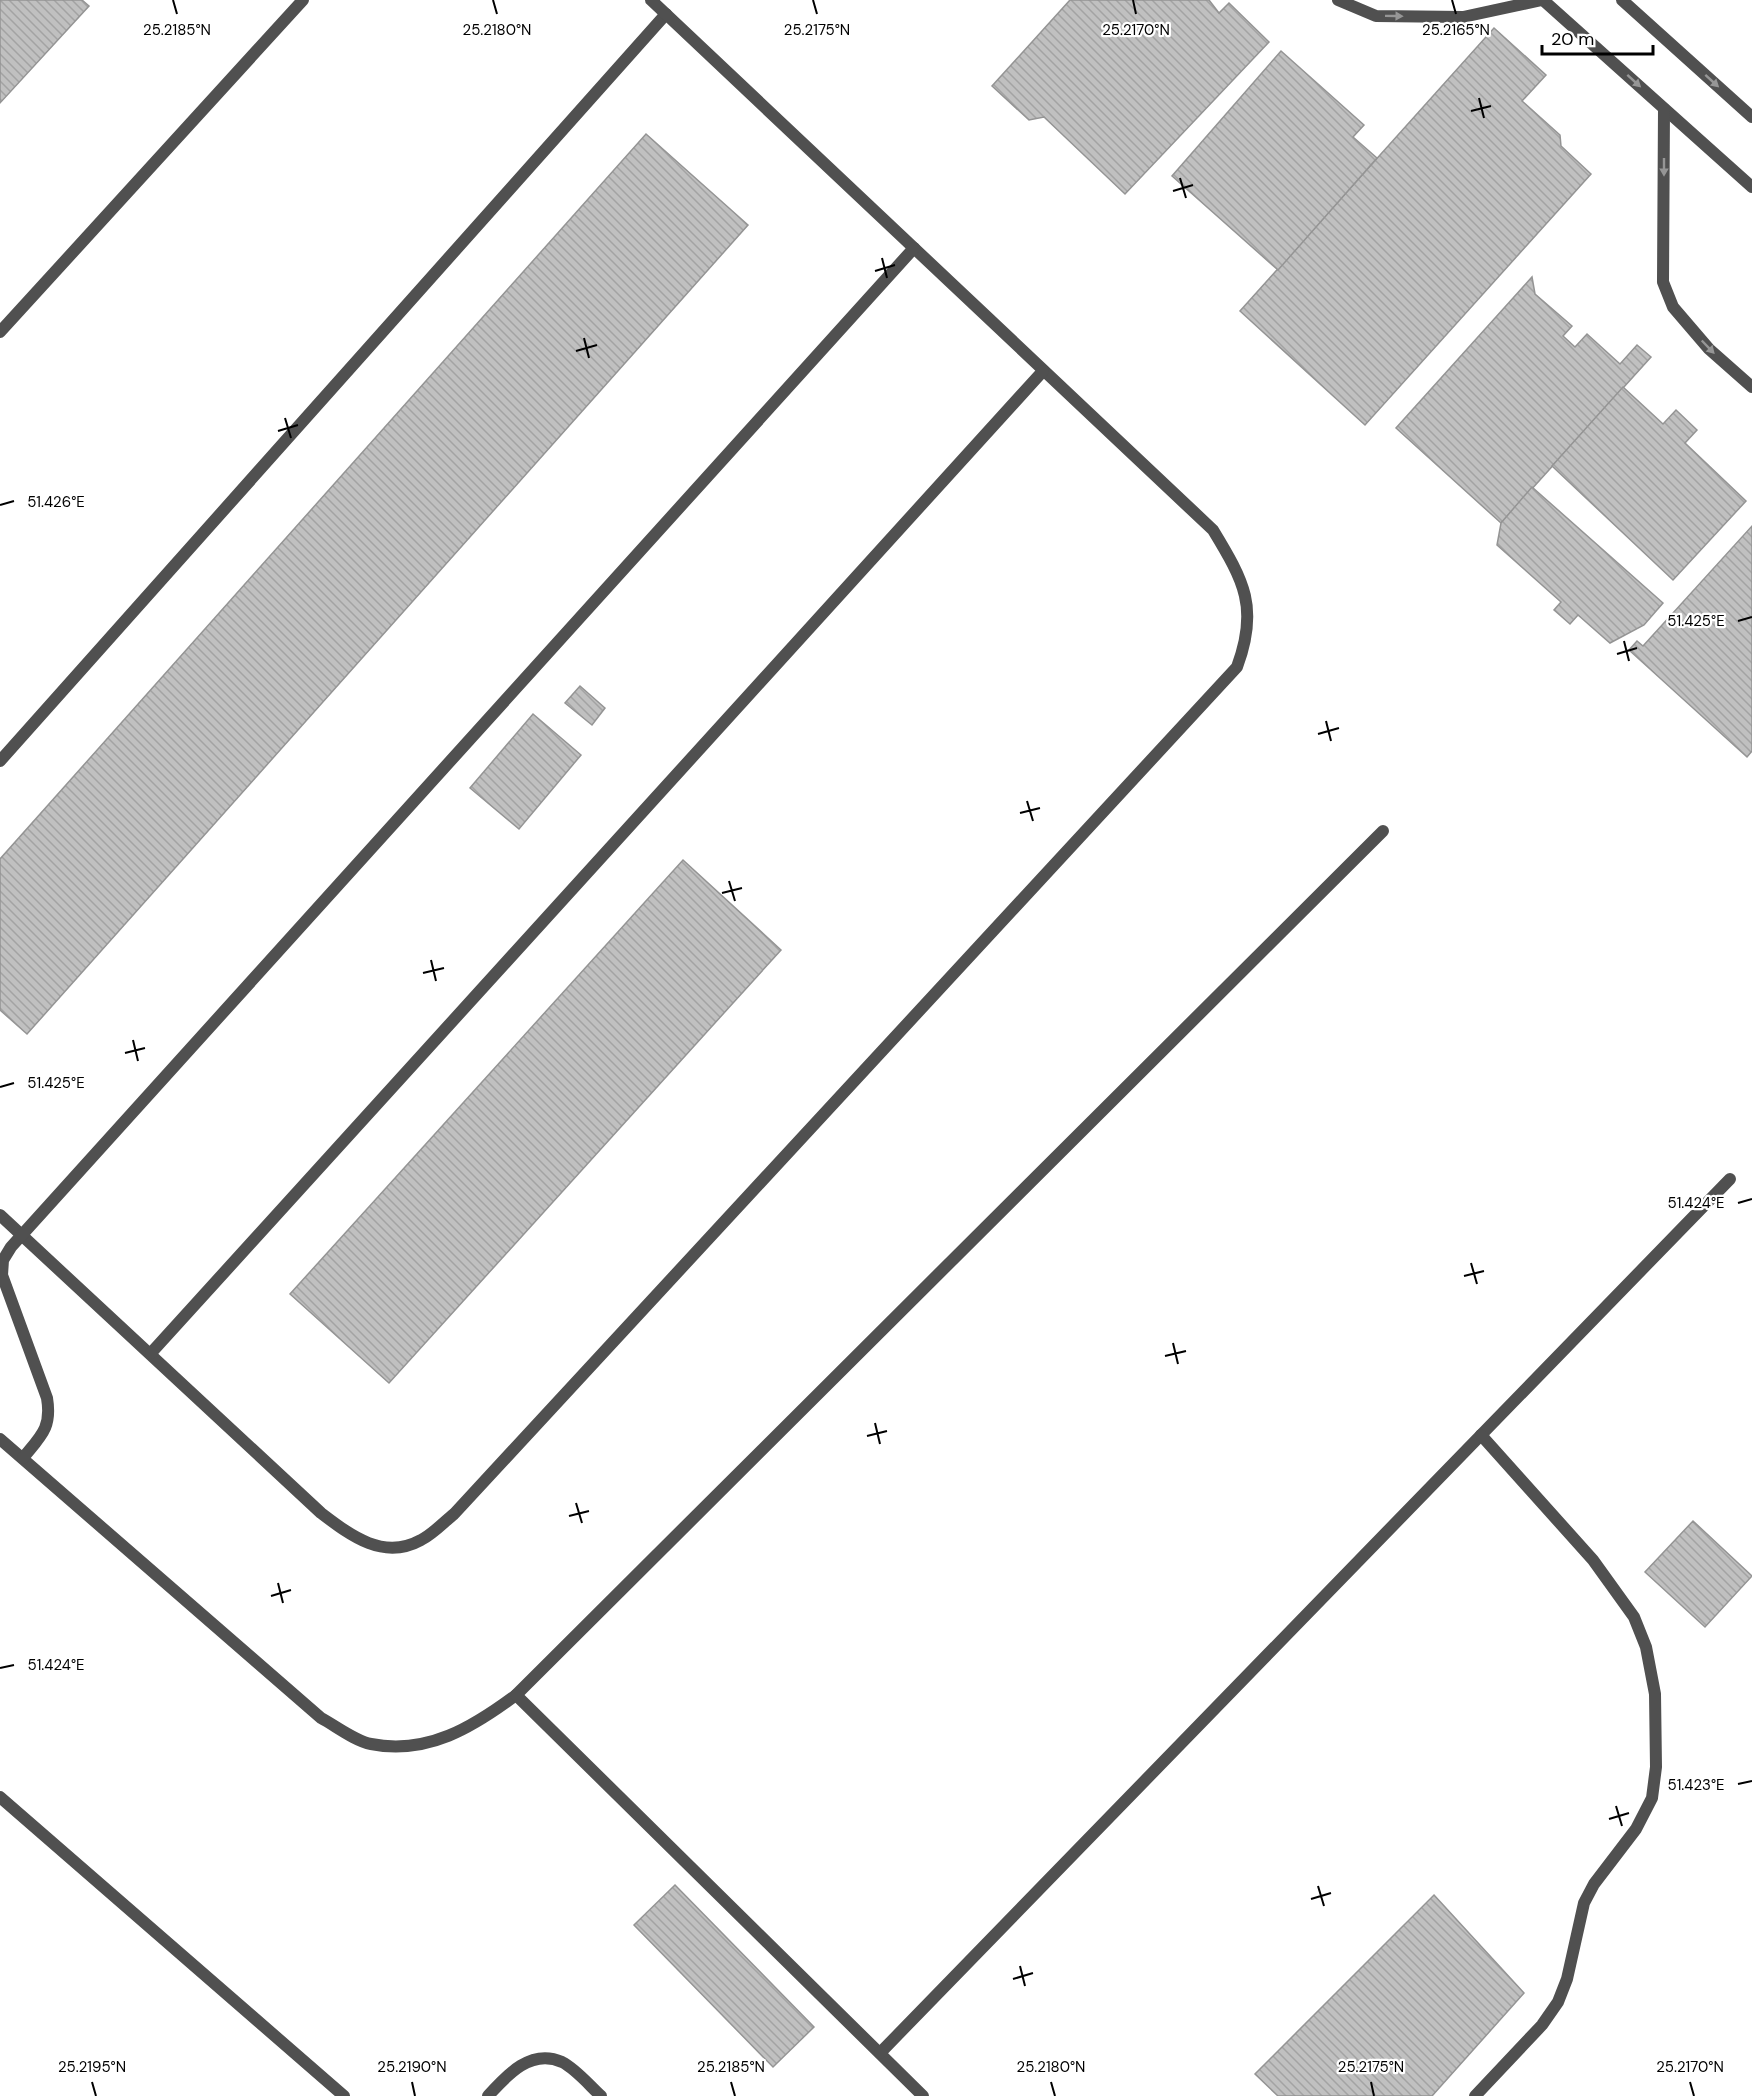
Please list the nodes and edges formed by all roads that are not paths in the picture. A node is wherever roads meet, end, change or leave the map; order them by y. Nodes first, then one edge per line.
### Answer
1 (303, 0) edge
2 (651, 0) edge
3 (1338, 0) edge
4 (1543, 0) edge
5 (1622, 0) edge
6 (666, 14) junction
7 (1664, 109) junction
8 (1752, 117) edge
9 (1752, 187) edge
10 (914, 248) junction
11 (0, 332) edge
12 (1043, 371) junction
13 (1752, 387) edge
14 (0, 761) edge
15 (1383, 831) dead end
16 (1730, 1179) dead end
17 (0, 1215) edge
18 (21, 1234) junction
19 (151, 1353) junction
20 (1481, 1435) junction
21 (0, 1438) edge
22 (23, 1458) junction
23 (516, 1695) junction
24 (0, 1797) edge
25 (880, 2053) junction
26 (344, 2096) edge
27 (488, 2096) edge
28 (601, 2096) edge
29 (923, 2096) edge
30 (1475, 2096) edge

1 - 11 street
2 - 6 street
3 -> 4 street
4 -> 7 street
5 -> 8 street
6 - 10 street
6 - 14 street
7 - 9 street
7 -> 13 street
10 - 12 street
10 - 18 street
12 - 19 street
12 - 19 street
15 - 23 street
16 - 20 street
17 - 18 street
18 - 19 street
18 - 22 street
20 - 25 street
20 - 30 street
21 - 22 street
22 - 23 street
23 - 25 street
24 - 26 street
25 - 29 street
27 - 28 street

